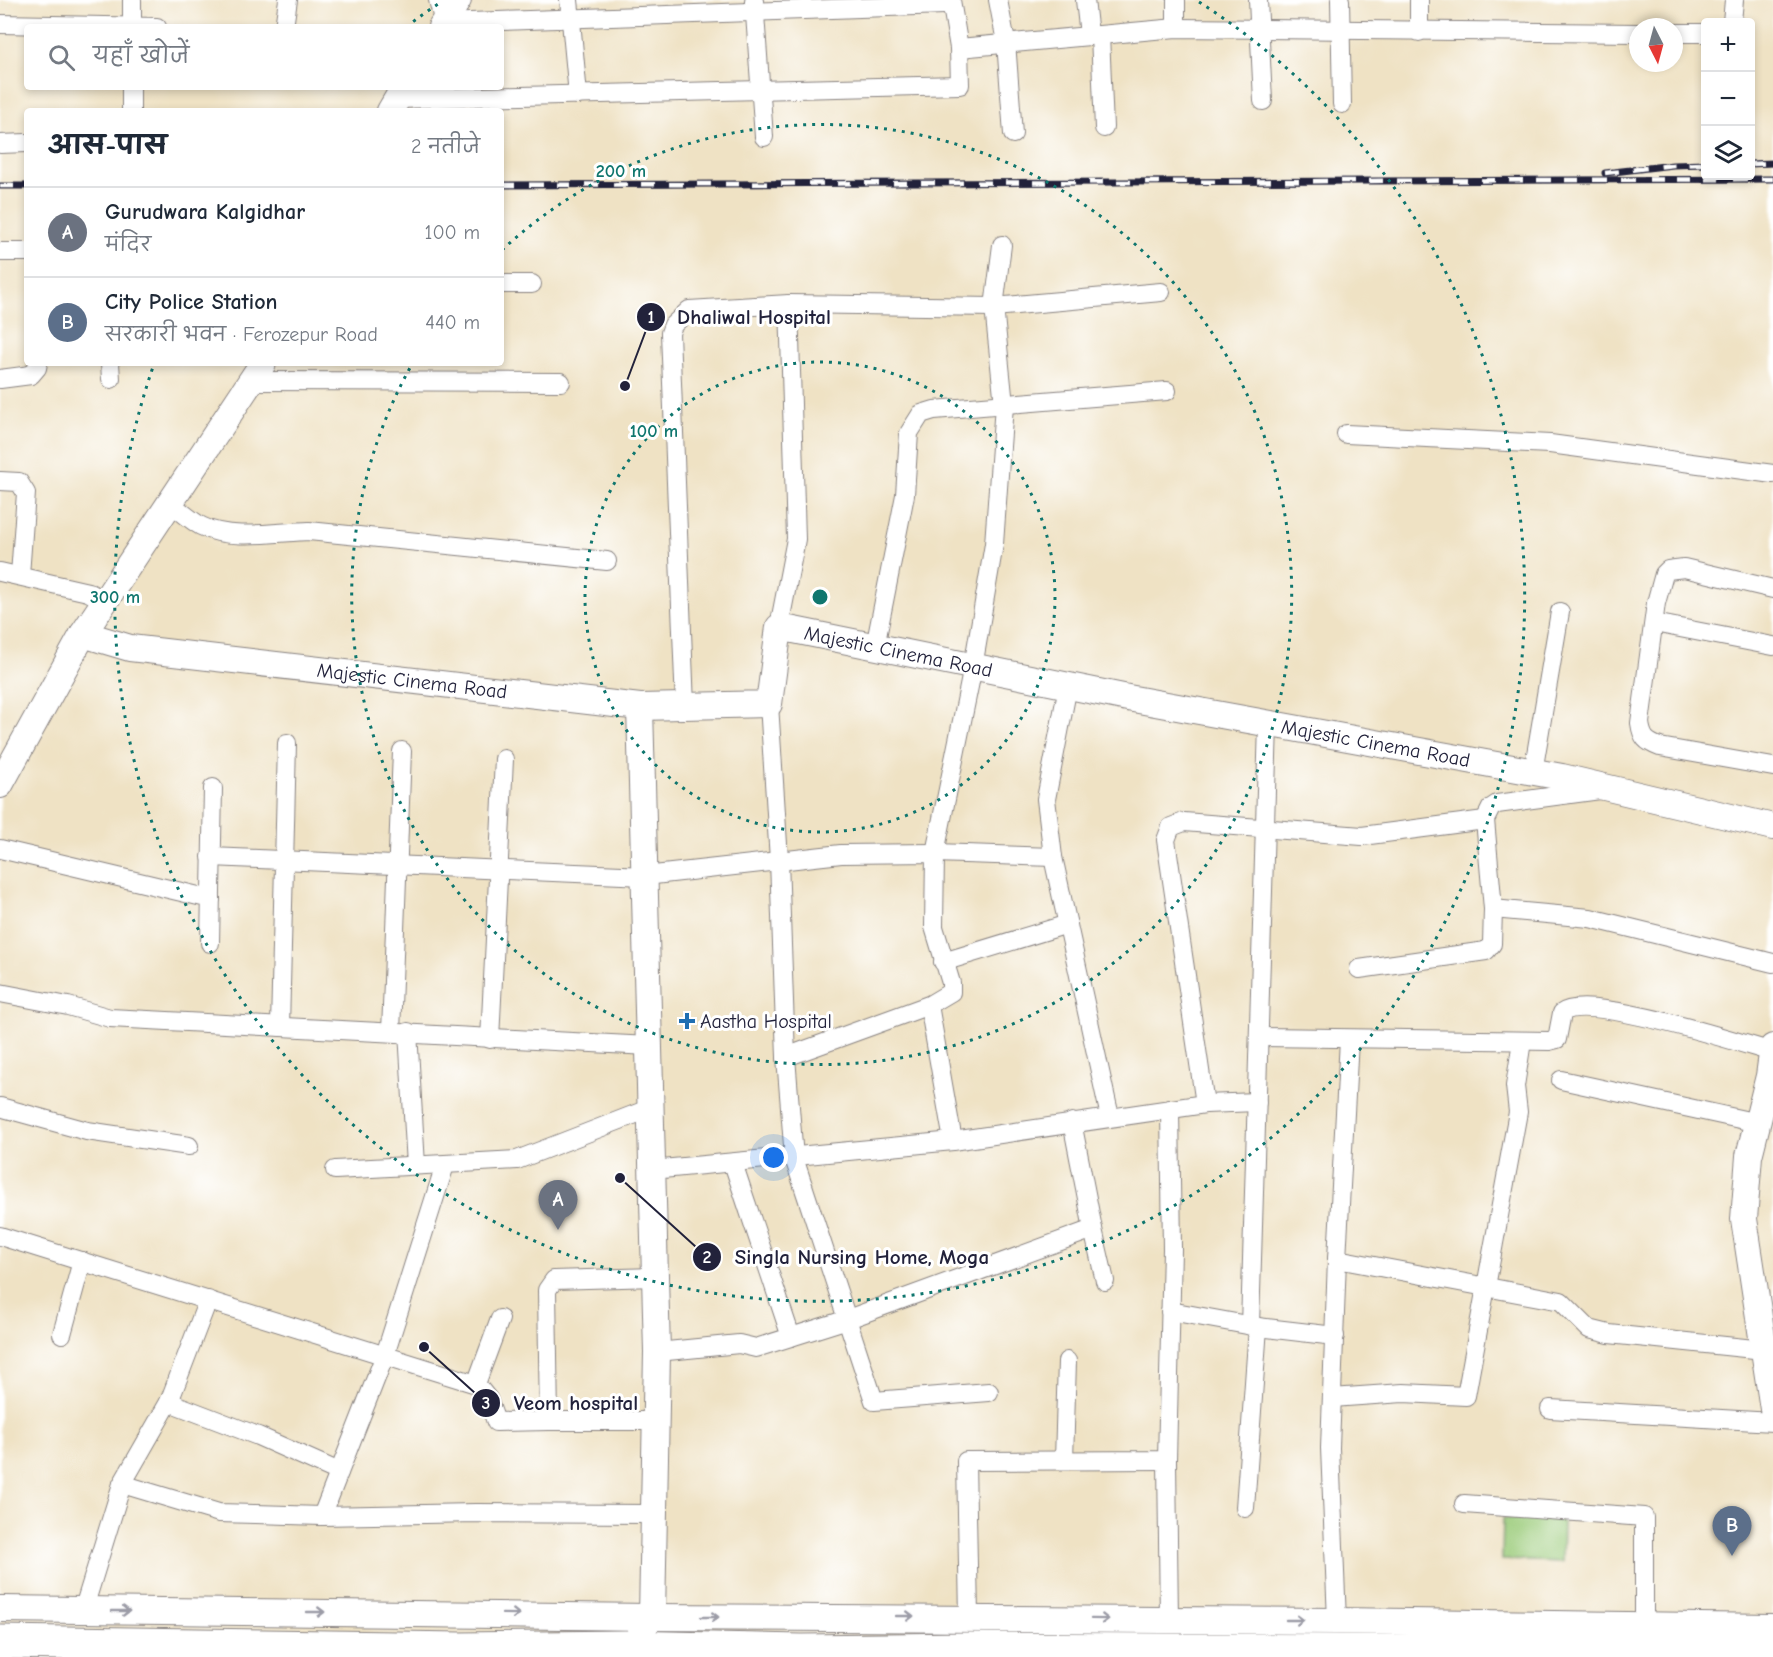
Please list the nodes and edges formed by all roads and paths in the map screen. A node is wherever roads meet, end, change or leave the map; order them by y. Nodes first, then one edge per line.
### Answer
1 (132, 0) edge
2 (288, 0) edge
3 (458, 0) edge
4 (951, 0) edge
5 (998, 0) edge
6 (1086, 0) edge
7 (1176, 0) edge
8 (1258, 0) edge
9 (1340, 0) edge
10 (1419, 0) edge
11 (1734, 0) edge
12 (754, 5) edge
13 (570, 9) edge
14 (441, 17) edge
15 (1732, 18) edge
16 (0, 24) edge
17 (132, 24) edge
18 (284, 24) edge
19 (24, 25) edge
20 (1176, 28) junction
21 (1258, 28) junction
22 (1340, 30) junction
23 (1419, 32) junction
24 (1629, 33) edge
25 (1683, 33) edge
26 (1701, 33) edge
27 (1095, 35) junction
28 (1006, 42) junction
29 (959, 48) junction
30 (131, 90) edge
31 (759, 90) junction
32 (578, 95) junction
33 (397, 99) edge
34 (1263, 101) dead end
35 (1342, 104) dead end
36 (131, 108) edge
37 (1104, 128) dead end
38 (1013, 134) dead end
39 (764, 137) dead end
40 (24, 143) edge
41 (0, 144) edge
42 (1002, 245) dead end
43 (0, 252) edge
44 (24, 252) edge
45 (504, 284) edge
46 (532, 284) dead end
47 (1161, 292) dead end
48 (789, 304) junction
49 (994, 307) junction
50 (37, 366) edge
51 (257, 372) edge
52 (0, 379) edge
53 (561, 382) dead end
54 (1167, 391) dead end
55 (1004, 405) junction
56 (1346, 434) dead end
57 (1773, 474) edge
58 (0, 481) edge
59 (170, 503) junction
60 (607, 561) dead end
61 (0, 572) edge
62 (20, 575) junction
63 (1773, 589) edge
64 (105, 601) junction
65 (1560, 612) dead end
66 (1654, 623) junction
67 (779, 627) junction
68 (83, 634) junction
69 (1773, 646) edge
70 (874, 647) junction
71 (974, 667) junction
72 (1068, 686) junction
73 (770, 704) junction
74 (685, 706) junction
75 (640, 707) junction
76 (1268, 724) junction
77 (287, 743) dead end
78 (402, 751) dead end
79 (504, 759) dead end
80 (1773, 767) edge
81 (1533, 772) junction
82 (0, 786) edge
83 (213, 788) dead end
84 (1611, 789) junction
85 (1485, 820) junction
86 (1265, 826) junction
87 (1773, 827) edge
88 (0, 849) edge
89 (935, 853) junction
90 (211, 857) junction
91 (1053, 857) junction
92 (283, 860) junction
93 (779, 860) junction
94 (397, 865) junction
95 (501, 870) junction
96 (645, 876) junction
97 (210, 898) junction
98 (1492, 909) junction
99 (1068, 924) junction
100 (210, 943) dead end
101 (943, 962) junction
102 (1773, 963) edge
103 (1359, 969) dead end
104 (0, 993) edge
105 (929, 1005) junction
106 (280, 1027) junction
107 (399, 1032) junction
108 (1259, 1037) junction
109 (490, 1039) junction
110 (1349, 1040) junction
111 (1522, 1041) junction
112 (649, 1046) junction
113 (786, 1057) junction
114 (1772, 1063) edge
115 (1561, 1080) dead end
116 (1257, 1102) junction
117 (1205, 1104) junction
118 (0, 1107) edge
119 (651, 1108) junction
120 (1170, 1109) junction
121 (1110, 1117) junction
122 (1765, 1120) edge
123 (1072, 1122) junction
124 (953, 1141) junction
125 (189, 1146) dead end
126 (794, 1158) junction
127 (733, 1163) junction
128 (416, 1165) junction
129 (445, 1165) junction
130 (335, 1170) dead end
131 (652, 1170) junction
132 (1093, 1229) junction
133 (0, 1236) edge
134 (1337, 1259) junction
135 (82, 1261) junction
136 (655, 1277) junction
137 (1105, 1281) dead end
138 (1486, 1287) junction
139 (208, 1300) junction
140 (1170, 1311) junction
141 (500, 1319) dead end
142 (848, 1319) junction
143 (1773, 1322) edge
144 (1254, 1326) junction
145 (62, 1334) dead end
146 (1335, 1336) junction
147 (790, 1337) junction
148 (1764, 1350) junction
149 (657, 1352) junction
150 (385, 1355) junction
151 (1067, 1361) dead end
152 (476, 1384) junction
153 (989, 1392) dead end
154 (1332, 1398) junction
155 (169, 1402) junction
156 (1773, 1408) edge
157 (1550, 1409) dead end
158 (549, 1421) junction
159 (656, 1421) junction
160 (1773, 1422) edge
161 (1167, 1460) junction
162 (1064, 1461) junction
163 (339, 1472) junction
164 (122, 1484) junction
165 (1464, 1504) dead end
166 (1245, 1508) dead end
167 (655, 1514) junction
168 (322, 1516) junction
169 (0, 1609) edge
170 (83, 1611) junction
171 (652, 1617) junction
172 (969, 1617) junction
173 (1169, 1620) junction
174 (1337, 1621) junction
175 (1644, 1626) junction
176 (1773, 1628) edge
177 (0, 1642) edge
178 (625, 1647) junction
179 (1773, 1653) edge

1 - 17 street
2 - 18 street
3 - 14 street
4 - 12 street
4 - 29 street
5 - 28 street
6 - 27 street
7 - 20 street
8 - 21 street
9 - 22 street
10 - 23 street
11 - 15 street
12 - 13 street
12 - 31 street
13 - 14 street
13 - 32 street
16 - 19 street
20 - 21 street
20 - 27 street
21 - 22 street
21 - 34 street
22 - 23 street
22 - 35 street
23 - 24 street
25 - 26 street
27 - 28 street
27 - 37 street
28 - 29 street
28 - 38 street
29 - 31 street
30 - 36 street
31 - 32 street
31 - 39 street
32 - 33 street
40 - 41 street
42 - 49 street
43 - 44 street
45 - 46 street
47 - 49 street
48 - 49 street
48 - 67 street
48 - 74 street
49 - 55 street
50 - 52 street
51 - 53 street
51 - 59 street
54 - 55 street
55 - 70 street
55 - 71 street
56 - 57 street
58 - 62 street
59 - 60 street
59 - 64 street
61 - 62 street
62 - 64 street
63 - 66 street
64 - 68 street
65 - 81 street
66 - 69 street
66 - 80 street
67 - 70 street, Majestic Cinema Road
67 - 73 street, Majestic Cinema Road
68 - 75 street, Majestic Cinema Road
68 - 82 street
70 - 71 street, Majestic Cinema Road
71 - 72 street, Majestic Cinema Road
71 - 89 street
72 - 76 street, Majestic Cinema Road
72 - 91 street
73 - 74 street, Majestic Cinema Road
73 - 93 street
74 - 75 street, Majestic Cinema Road
75 - 96 street
76 - 81 street, Majestic Cinema Road
76 - 86 street
77 - 92 street
78 - 94 street
79 - 95 street
81 - 84 street, Majestic Cinema Road
83 - 90 street
84 - 85 street
84 - 87 street, Majestic Cinema Road
85 - 86 street
85 - 98 street
86 - 108 street
86 - 117 street
88 - 97 street
89 - 91 street
89 - 93 street
89 - 101 street
90 - 92 street
90 - 97 street
91 - 99 street
92 - 94 street
92 - 106 street
93 - 96 street
93 - 113 street
94 - 95 street
94 - 107 street
95 - 96 street
95 - 109 street
96 - 112 street
97 - 100 street
98 - 102 street
98 - 103 street
99 - 101 street
99 - 121 street
101 - 105 street
104 - 106 street
105 - 113 street
105 - 124 street
106 - 107 street
107 - 109 street
107 - 128 street
108 - 110 street
108 - 116 street
109 - 112 street
110 - 111 street
110 - 134 street
111 - 114 street
111 - 138 street
112 - 119 street
113 - 126 street
114 - 122 street
115 - 122 street
116 - 117 street
116 - 144 street
117 - 120 street
118 - 125 street
119 - 129 street
119 - 131 street
120 - 121 street
120 - 140 street
121 - 123 street
122 - 143 street
122 - 148 street
123 - 124 street
123 - 132 street
124 - 126 street
126 - 127 street
126 - 142 street
127 - 131 street
127 - 147 street
128 - 129 street
128 - 130 street
129 - 150 street
131 - 136 street
132 - 137 street
132 - 142 street
133 - 135 street
134 - 138 street
134 - 146 street
135 - 139 street
135 - 145 street
136 - 149 street
136 - 158 street
138 - 148 street
138 - 154 street
139 - 150 street
139 - 155 street
140 - 144 street
140 - 161 street
141 - 152 street
142 - 147 street
142 - 153 street
144 - 146 street
144 - 166 street
146 - 154 street
147 - 149 street
148 - 156 street
149 - 159 street
150 - 152 street
150 - 163 street
151 - 162 street
152 - 158 street
154 - 174 street
155 - 163 street
155 - 164 street
157 - 160 street
158 - 159 street
159 - 167 street
161 - 162 street
161 - 173 street
162 - 172 street
163 - 168 street
164 - 168 street
164 - 170 street
165 - 175 street
167 - 168 street
167 - 171 street
169 - 170 street
170 -> 171 street
171 -> 172 street
171 - 178 street
172 -> 173 street
173 -> 174 street
174 - 175 street
175 - 176 street
177 - 178 highway
178 - 179 highway

